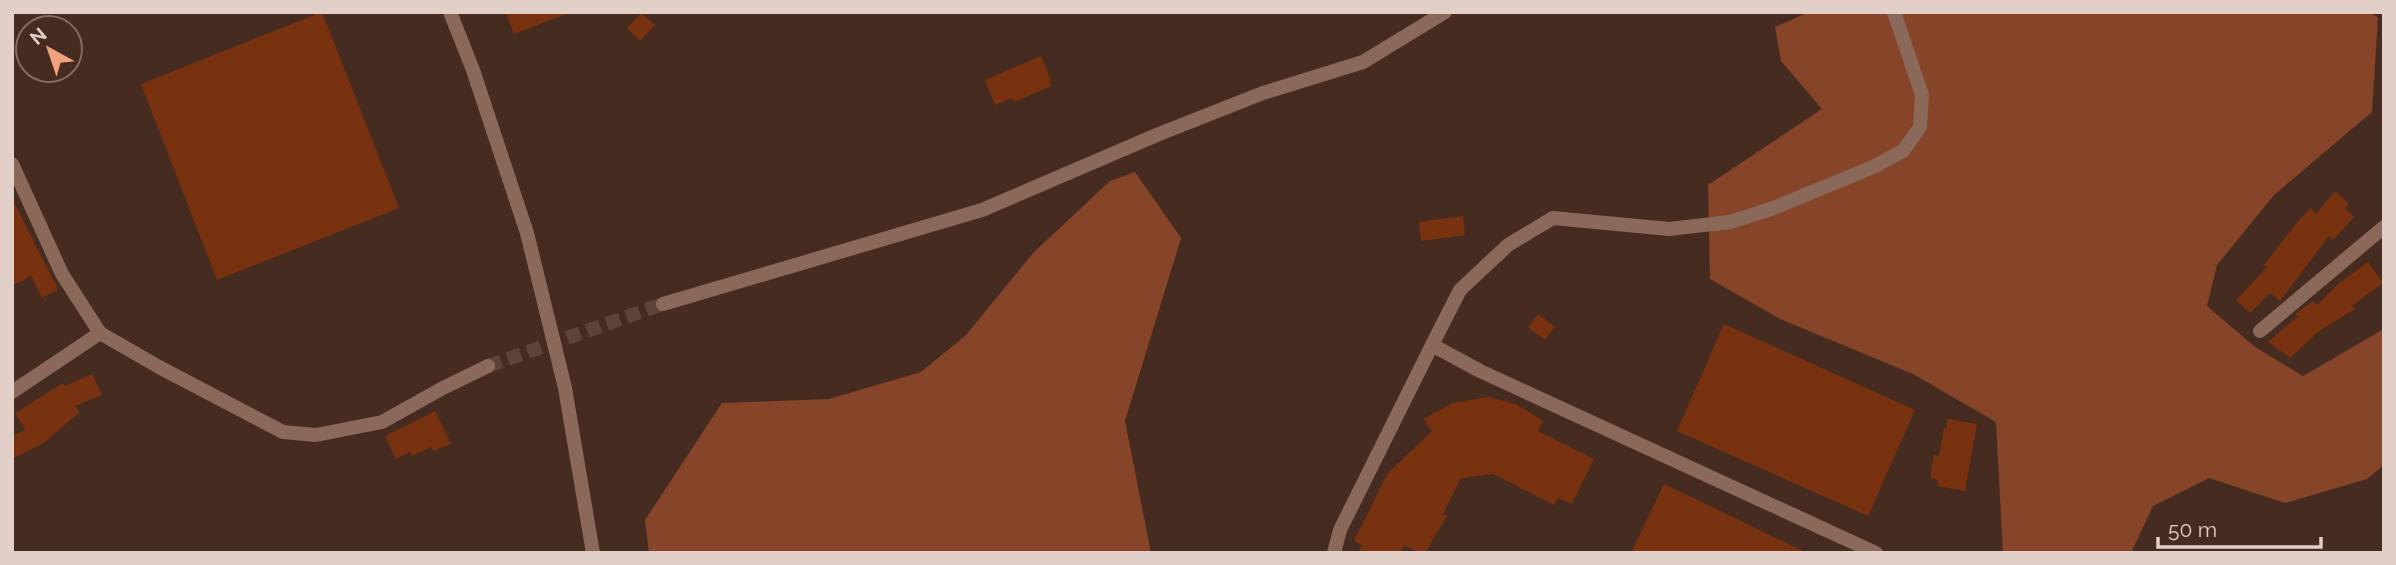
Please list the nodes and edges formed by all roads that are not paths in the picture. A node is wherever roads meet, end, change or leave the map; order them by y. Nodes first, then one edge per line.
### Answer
1 (450, 12) edge
2 (1445, 12) edge
3 (1894, 12) edge
4 (12, 164) edge
5 (2384, 227) edge
6 (663, 304) tunnel mouth
7 (2260, 331) dead end
8 (100, 333) junction
9 (1432, 345) junction
10 (488, 366) tunnel mouth
11 (12, 392) edge
12 (593, 553) edge
13 (1334, 553) edge
14 (1876, 553) edge

1 - 12 street
2 - 6 street
3 - 9 street
4 - 8 street
5 - 7 street
8 - 10 street
8 - 11 street
9 - 13 street
9 - 14 street

